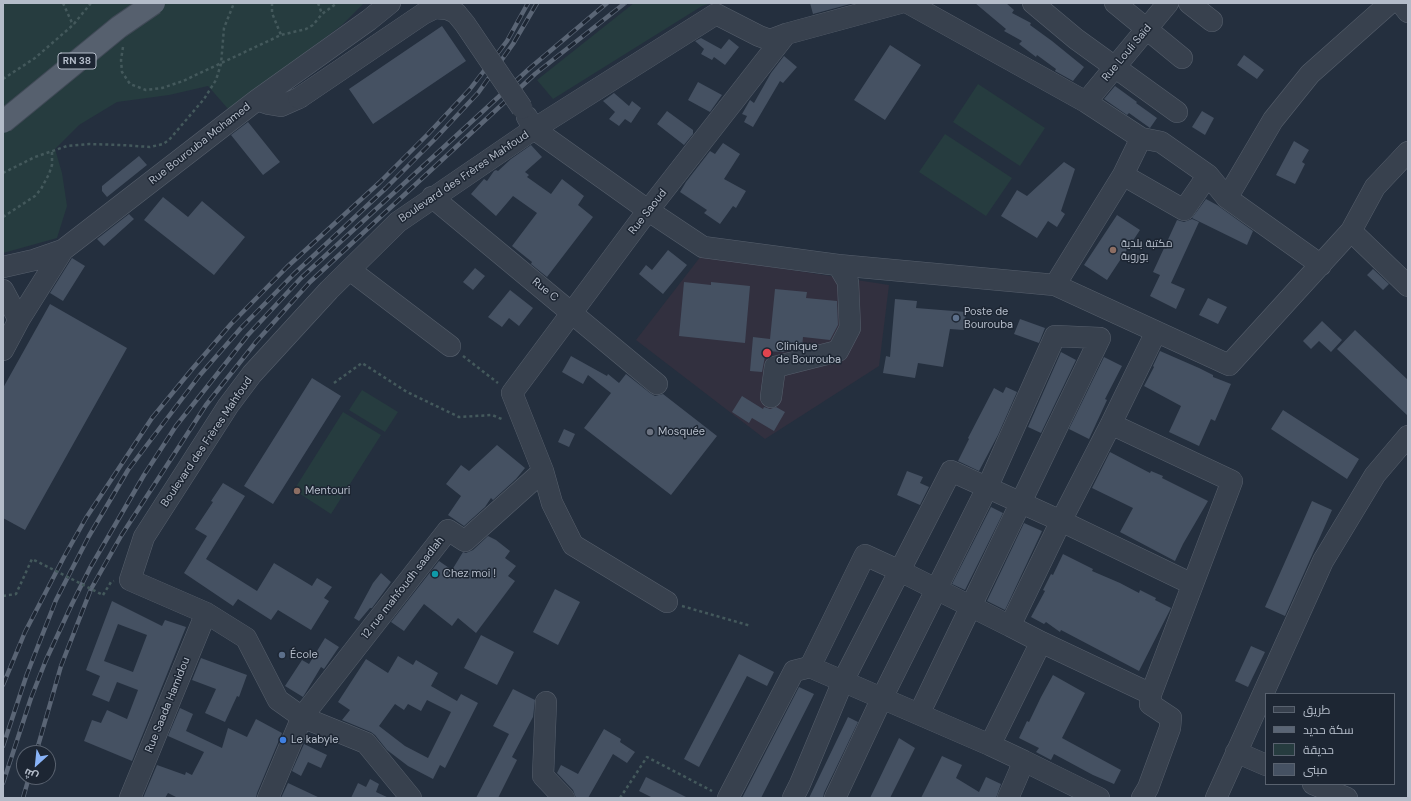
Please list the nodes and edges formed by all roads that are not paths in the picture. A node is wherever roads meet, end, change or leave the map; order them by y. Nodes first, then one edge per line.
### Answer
1 (154, 3) edge
2 (390, 3) edge
3 (900, 3) edge
4 (908, 3) edge
5 (1032, 3) edge
6 (1115, 3) edge
7 (1168, 3) edge
8 (1189, 3) edge
9 (1390, 3) edge
10 (1401, 3) edge
11 (1408, 12) edge
12 (1212, 21) dead end
13 (1147, 28) junction
14 (786, 34) junction
15 (1182, 58) dead end
16 (1116, 66) junction
17 (257, 100) junction
18 (1086, 102) junction
19 (1177, 112) dead end
20 (3, 122) edge
21 (534, 129) junction
22 (1141, 138) junction
23 (1408, 152) edge
24 (1123, 175) junction
25 (1208, 175) junction
26 (432, 197) junction
27 (1227, 198) junction
28 (649, 210) junction
29 (1351, 231) junction
30 (63, 250) junction
31 (1321, 265) junction
32 (838, 266) junction
33 (3, 268) edge
34 (350, 270) junction
35 (1055, 285) junction
36 (1408, 286) edge
37 (3, 290) edge
38 (572, 312) junction
39 (19, 320) junction
40 (1156, 332) junction
41 (450, 346) road end
42 (3, 350) edge
43 (657, 384) dead end
44 (771, 397) dead end
45 (1111, 424) junction
46 (1408, 436) edge
47 (543, 471) junction
48 (987, 488) junction
49 (1021, 503) junction
50 (1061, 521) junction
51 (900, 571) junction
52 (1192, 584) junction
53 (937, 590) junction
54 (667, 602) road end
55 (971, 606) junction
56 (206, 612) junction
57 (1010, 626) junction
58 (1041, 642) junction
59 (810, 667) junction
60 (843, 681) junction
61 (1151, 694) junction
62 (882, 698) junction
63 (546, 702) dead end
64 (919, 714) junction
65 (302, 717) junction
66 (990, 745) junction
67 (1236, 752) junction
68 (1024, 761) junction
69 (1265, 765) edge
70 (1316, 785) edge
71 (403, 794) edge
72 (723, 796) edge
73 (130, 798) edge
74 (268, 798) edge
75 (564, 798) edge
76 (793, 798) edge
77 (835, 798) edge
78 (1008, 798) edge
79 (1099, 798) edge
80 (1142, 798) edge
81 (1216, 798) edge
82 (1348, 798) edge

1 - 20 main road, RN 38, bridge
2 - 17 street, Rue Bourouba Mohamed
3 - 14 street
4 - 18 street
5 - 16 street
6 - 13 street
7 - 13 street, Rue Louli Saïd
8 - 12 street
9 - 27 street
10 - 11 street
13 - 15 street
13 - 16 street, Rue Louli Saïd
14 - 21 street
14 - 28 street, Rue Saoud
16 - 18 street, Rue Louli Saïd
16 - 19 street
17 - 21 street, Boulevard des Frères Mahfoud, bridge
17 - 30 street, Rue Bourouba Mohamed
18 - 22 street
21 - 26 street, Boulevard des Frères Mahfoud
21 - 28 street
22 - 24 street
22 - 25 street
23 - 29 street
24 - 25 street
24 - 35 street
25 - 27 street
26 - 34 street, Boulevard des Frères Mahfoud
26 - 38 street, Rue C
27 - 31 street
28 - 32 street
28 - 38 street, Rue Saoud
29 - 31 street
29 - 36 street
30 - 33 street, Rue Bourouba Mohamed
30 - 39 street
31 - 40 street
32 - 35 street
32 - 44 street
34 - 41 street
34 - 56 street, Boulevard des Frères Mahfoud
35 - 40 street
37 - 39 street
38 - 43 street, Rue C
38 - 47 street, Rue Saoud
39 - 42 street
40 - 45 street
45 - 50 street
45 - 52 street
46 - 67 street
47 - 54 street
47 - 65 street, 12 rue mahfoudh saadlah
48 - 49 street
48 - 49 street
48 - 51 street
48 - 53 street
49 - 50 street
49 - 55 street
50 - 52 street
50 - 57 street
51 - 53 street
51 - 59 street
51 - 60 street
52 - 61 street
53 - 55 street
53 - 62 street
55 - 57 street
55 - 64 street
56 - 65 street
56 - 73 street, Rue Saada Hamidou
57 - 58 street
58 - 61 street
58 - 66 street
59 - 60 street
59 - 72 street
60 - 62 street
60 - 76 street
61 - 80 street
62 - 64 street
62 - 77 street
63 - 75 street
64 - 66 street
65 - 71 street
65 - 74 street
66 - 68 street
67 - 69 street
67 - 81 street
68 - 78 street
68 - 79 street
70 - 82 street

